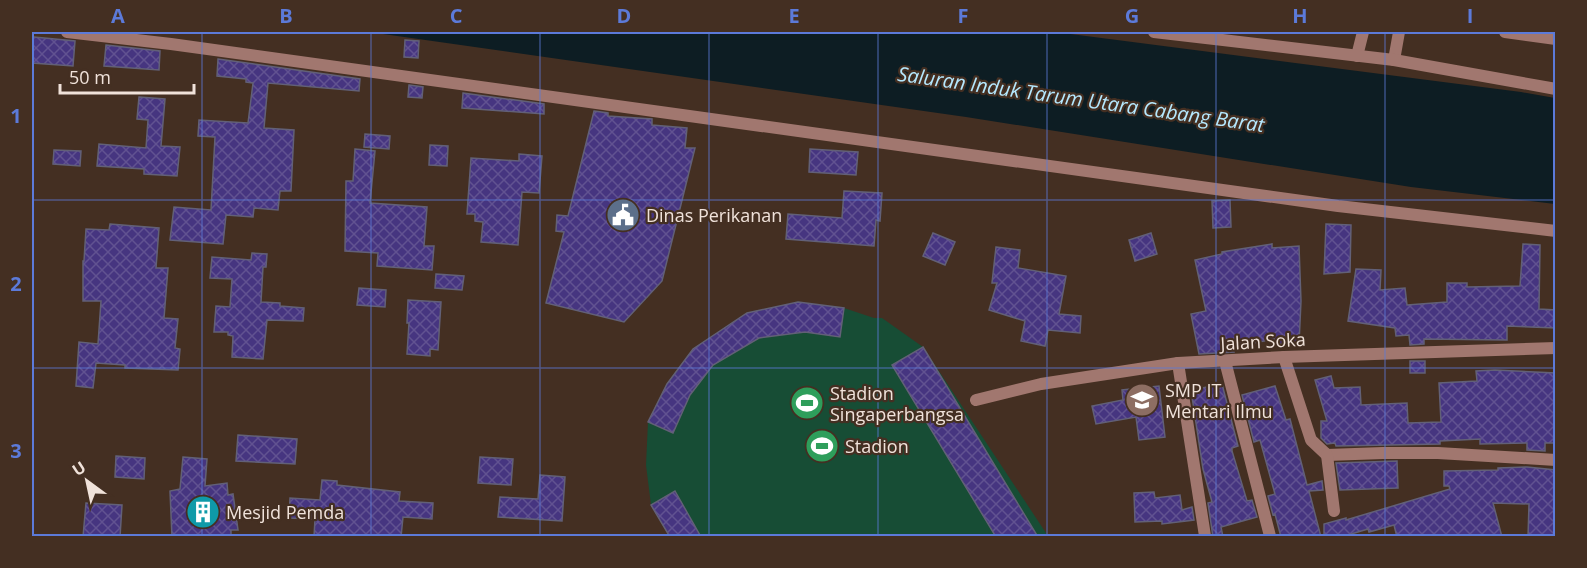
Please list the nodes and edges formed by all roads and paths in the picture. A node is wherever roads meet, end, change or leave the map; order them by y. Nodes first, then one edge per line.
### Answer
1 (67, 32) edge
2 (1154, 32) edge
3 (1363, 32) edge
4 (1399, 32) edge
5 (1505, 32) edge
6 (1556, 39) edge
7 (1357, 56) junction
8 (1394, 60) junction
9 (1556, 89) edge
10 (1556, 231) edge
11 (1556, 348) edge
12 (1284, 357) junction
13 (1225, 361) junction
14 (1178, 363) junction
15 (976, 400) dead end
16 (1327, 455) junction
17 (1556, 460) edge
18 (1334, 511) dead end
19 (1205, 537) edge
20 (1270, 537) edge

1 - 10 street
2 - 7 street
3 - 7 street
4 - 8 street
5 - 6 street
7 - 8 street
8 - 9 street
11 - 12 street, Jalan Soka
12 - 13 street, Jalan Soka
12 - 16 street
13 - 14 street, Jalan Soka
13 - 20 street
14 - 15 street, Jalan Soka
14 - 19 street
16 - 17 street
16 - 18 street

